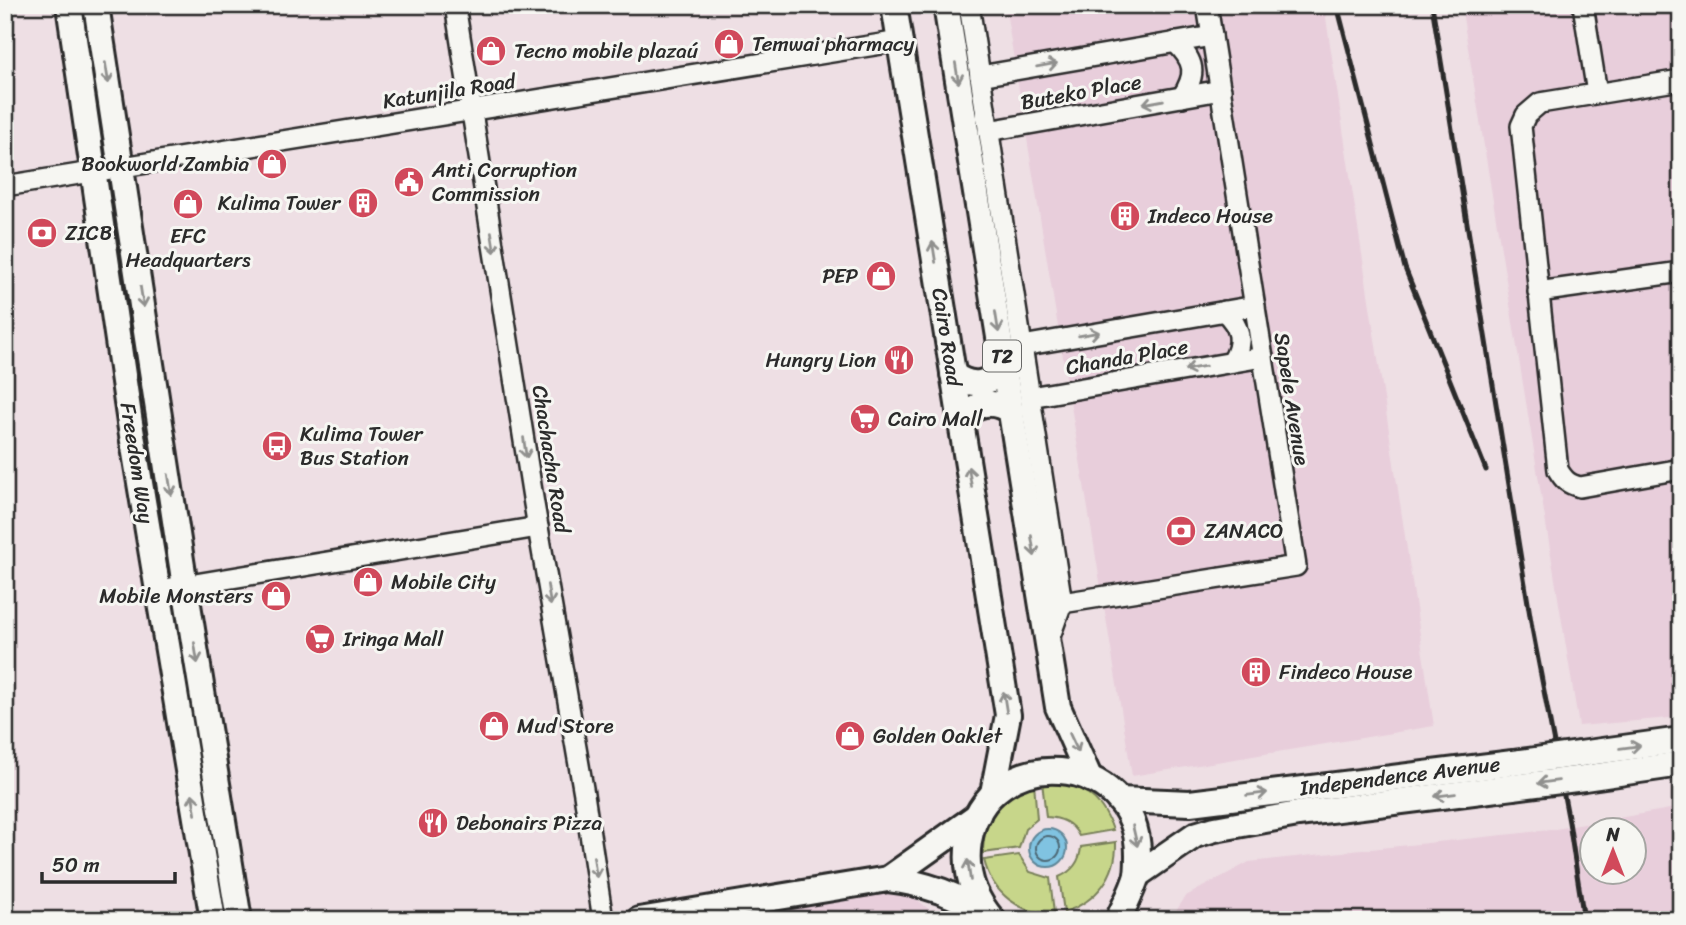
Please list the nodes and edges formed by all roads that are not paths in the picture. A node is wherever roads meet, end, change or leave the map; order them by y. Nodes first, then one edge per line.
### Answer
1 (69, 5) edge
2 (96, 5) edge
3 (455, 5) edge
4 (894, 5) edge
5 (946, 5) edge
6 (969, 5) edge
7 (1207, 5) edge
8 (1583, 5) edge
9 (1212, 36) junction
10 (900, 41) junction
11 (1175, 42) junction
12 (980, 76) junction
13 (1681, 80) edge
14 (1221, 90) junction
15 (1597, 93) junction
16 (1182, 97) junction
17 (472, 110) junction
18 (988, 131) junction
19 (122, 167) junction
20 (92, 172) junction
21 (5, 186) edge
22 (997, 189) junction
23 (979, 207) junction
24 (1681, 272) edge
25 (1538, 292) junction
26 (1255, 306) junction
27 (1224, 311) junction
28 (1022, 345) junction
29 (1263, 357) junction
30 (1232, 362) junction
31 (1004, 366) junction
32 (953, 374) junction
33 (1021, 405) junction
34 (160, 417) junction
35 (961, 421) junction
36 (130, 423) junction
37 (1681, 469) edge
38 (1033, 481) junction
39 (538, 527) junction
40 (185, 586) junction
41 (159, 590) junction
42 (1062, 603) junction
43 (1048, 642) junction
44 (1681, 740) edge
45 (1681, 764) edge
46 (1582, 766) junction
47 (1513, 775) junction
48 (1090, 779) junction
49 (993, 793) junction
50 (1119, 800) junction
51 (978, 815) junction
52 (1137, 875) junction
53 (888, 879) junction
54 (1118, 915) edge
55 (213, 920) edge
56 (239, 920) edge
57 (603, 920) edge
58 (639, 920) edge
59 (992, 920) edge

1 - 20 main road, Freedom Way
2 -> 19 main road, Freedom Way
3 - 17 street, Chachacha Road
4 - 10 main road, Cairo Road / T2
5 -> 23 main road, T2
6 - 12 street
7 - 9 street, Sapele Avenue
8 - 15 street
9 - 11 street, Buteko Place
9 - 14 street, Sapele Avenue
10 - 17 street, Katunjila Road
32 -> 10 main road, Cairo Road / T2
12 -> 11 street, Buteko Place
11 - 16 street
12 - 18 street
13 - 15 street
14 - 16 street, Buteko Place
14 - 26 street, Sapele Avenue
15 - 25 street
16 -> 18 street, Buteko Place
17 - 19 street, Katunjila Road
17 -> 39 street, Chachacha Road
18 - 22 street
19 - 20 street, Katunjila Road
19 -> 34 main road, Freedom Way
20 - 21 street, Katunjila Road
20 - 36 main road, Freedom Way
22 - 23 street
22 - 28 street
23 -> 31 main road, T2
24 - 25 street
25 - 37 street
26 - 27 street, Chanda Place
26 - 29 street, Sapele Avenue
28 -> 27 street, Chanda Place
27 - 30 street
28 - 33 street
29 - 30 street, Chanda Place
29 - 42 street, Sapele Avenue
30 -> 33 street, Chanda Place
31 - 32 main road
31 - 33 main road, T2
32 - 35 main road, Cairo Road / T2
33 - 35 main road
33 - 38 main road, T2
34 - 36 main road
34 -> 40 main road, Freedom Way
49 -> 35 main road, Cairo Road / T2
36 - 41 main road, Freedom Way
38 - 42 street
38 -> 43 main road, T2
39 - 40 street
39 -> 57 street, Chachacha Road
40 - 41 street
40 -> 56 main road, Freedom Way
55 -> 41 main road, Freedom Way
42 - 43 street
43 -> 48 main road, T2
46 -> 44 main road, Independence Avenue
45 - 46 main road, Independence Avenue
46 - 47 main road, Independence Avenue, bridge
50 -> 47 main road, Independence Avenue
47 -> 52 main road, Independence Avenue
48 - 49 main road
48 - 50 main road
49 - 51 main road
50 -> 52 main road
51 - 53 main road
59 -> 51 main road
52 - 54 main road
53 - 58 main road
53 - 59 main road

